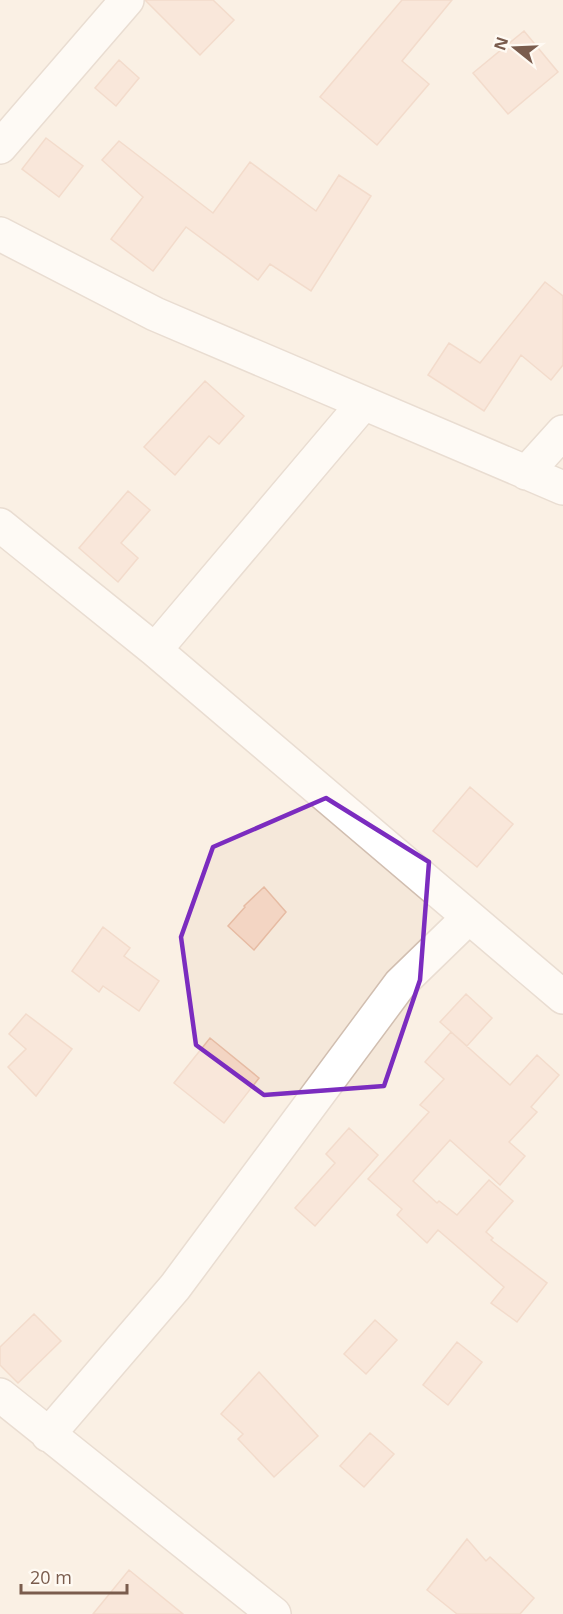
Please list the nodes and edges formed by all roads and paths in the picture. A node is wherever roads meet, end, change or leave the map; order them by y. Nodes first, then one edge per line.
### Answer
1 (127, 0) edge
2 (0, 147) edge
3 (0, 234) edge
4 (363, 404) junction
5 (563, 432) edge
6 (526, 473) junction
7 (563, 488) edge
8 (0, 525) edge
9 (155, 650) junction
10 (468, 918) junction
11 (563, 997) edge
12 (0, 1395) edge
13 (48, 1435) junction
14 (274, 1614) edge

1 - 2 street
3 - 4 street
4 - 6 street
4 - 9 street
5 - 6 street
6 - 7 street
8 - 9 street
9 - 10 street
10 - 11 street
10 - 13 street
12 - 13 street
13 - 14 street

